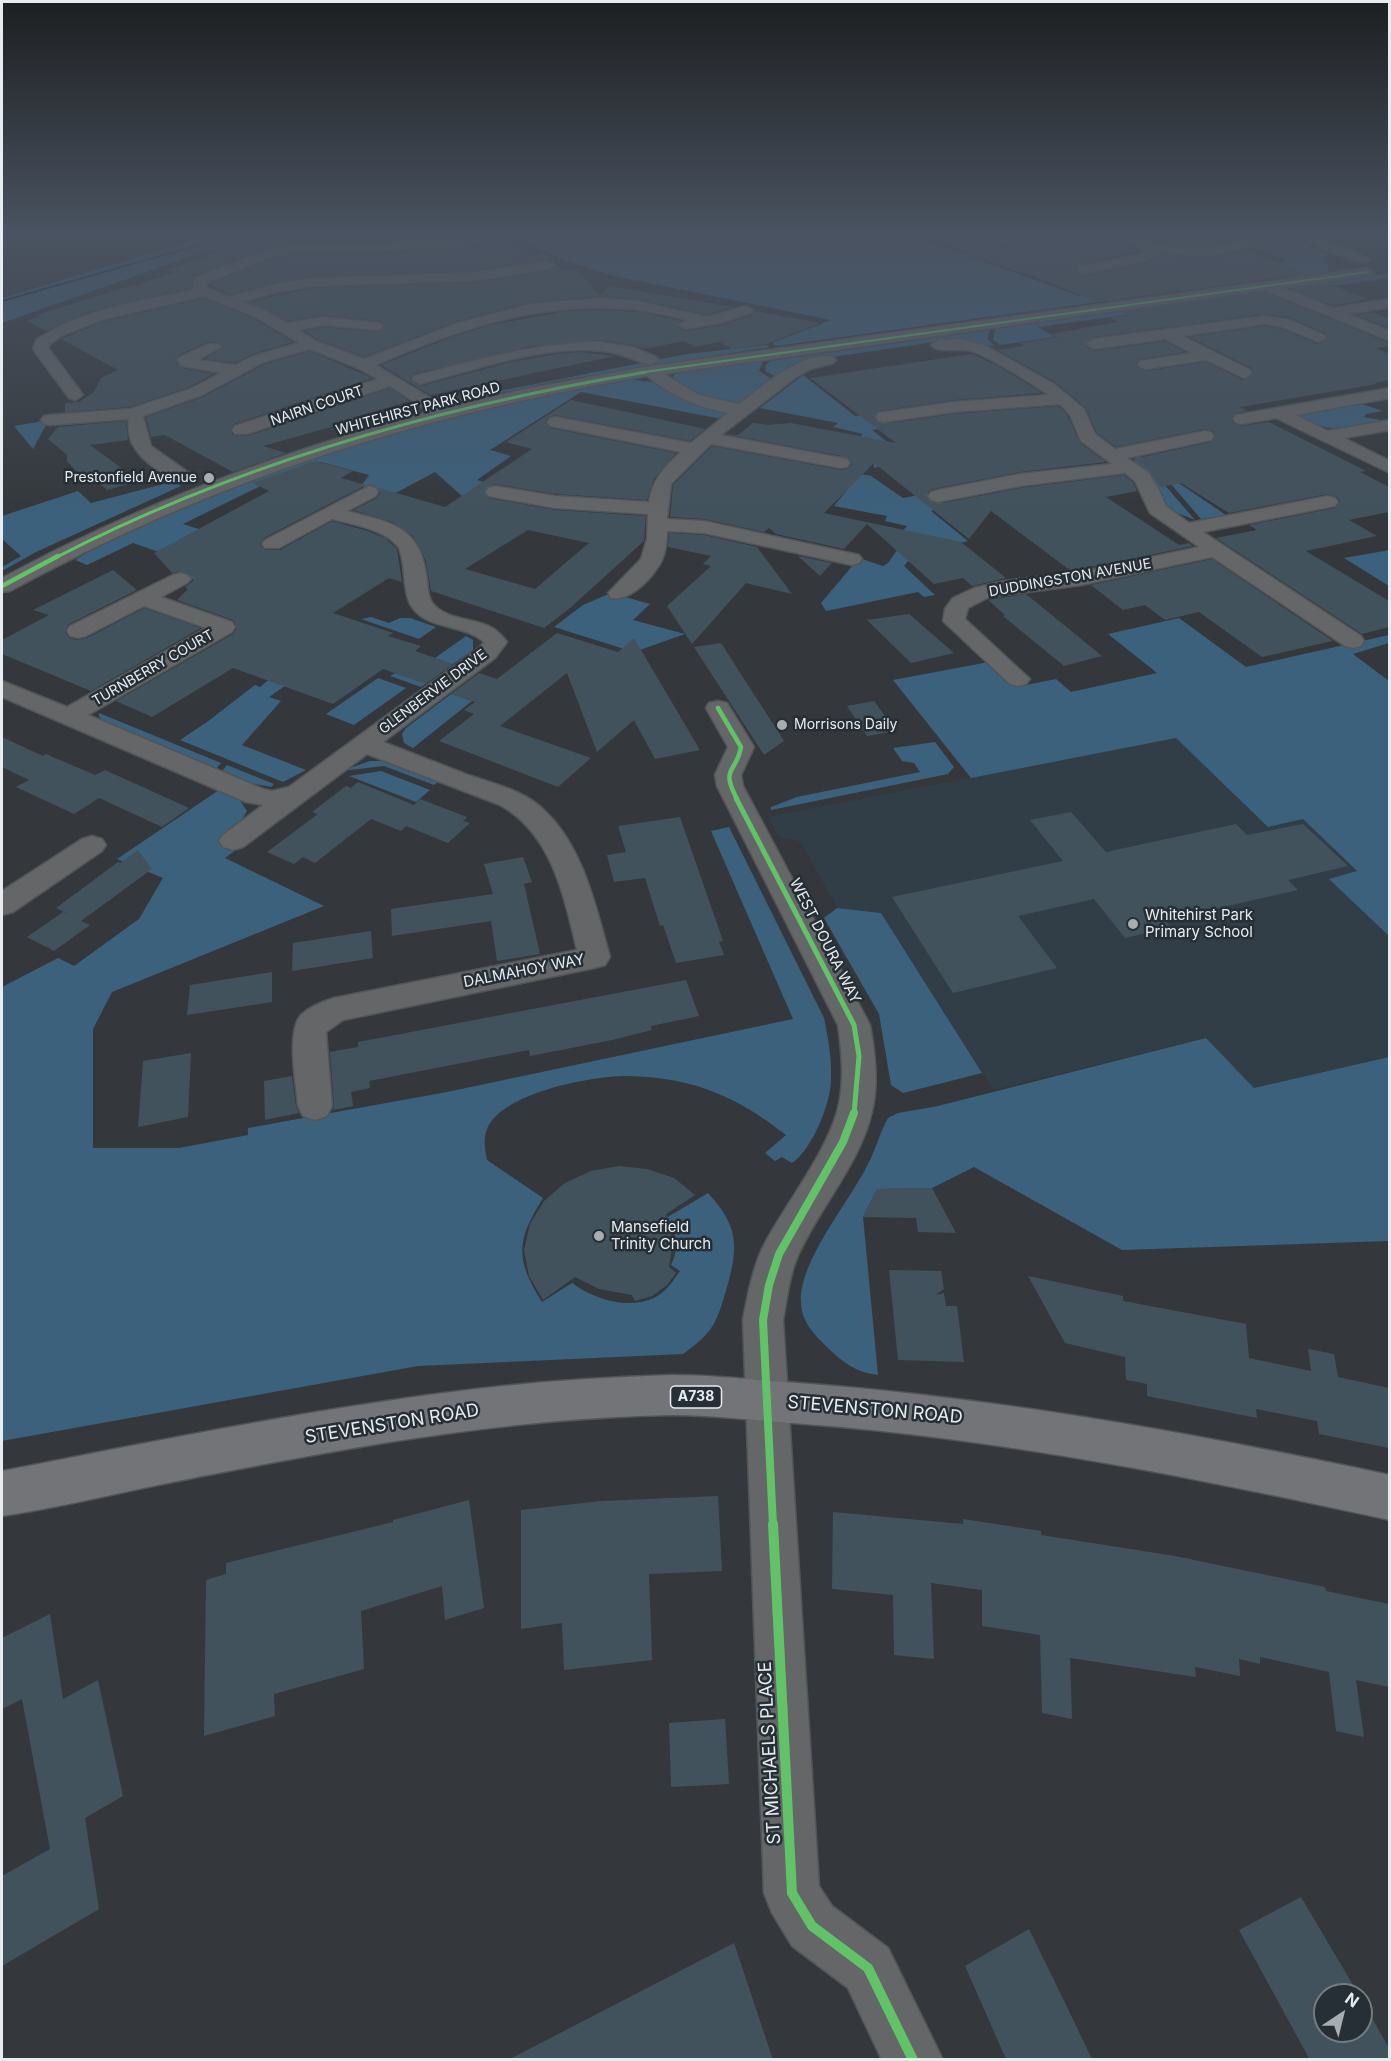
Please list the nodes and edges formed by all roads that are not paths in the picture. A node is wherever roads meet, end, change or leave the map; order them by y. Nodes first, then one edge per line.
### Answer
1 (72, 327) edge
2 (289, 327) edge
3 (454, 327) edge
4 (950, 327) edge
5 (1215, 327) edge
6 (1300, 327) edge
7 (1364, 327) edge
8 (285, 328) joint
9 (1371, 330) junction
10 (1167, 334) junction
11 (1331, 336) junction
12 (430, 337) junction
13 (1389, 337) edge
14 (1127, 339) junction
15 (1294, 342) dead end
16 (310, 344) junction
17 (452, 344) dead end
18 (1094, 344) dead end
19 (213, 347) dead end
20 (471, 352) dead end
21 (1209, 356) junction
22 (1168, 360) junction
23 (495, 361) junction
24 (1146, 364) dead end
25 (364, 365) junction
26 (651, 366) junction
27 (234, 370) junction
28 (1244, 373) dead end
29 (420, 379) dead end
30 (392, 380) junction
31 (1389, 393) edge
32 (75, 395) dead end
33 (1363, 398) junction
34 (1064, 399) junction
35 (744, 410) junction
36 (1389, 411) edge
37 (442, 412) junction
38 (1279, 413) junction
39 (132, 414) junction
40 (884, 417) dead end
41 (1242, 419) dead end
42 (50, 420) dead end
43 (556, 422) dead end
44 (1389, 425) edge
45 (241, 430) dead end
46 (1205, 436) dead end
47 (1327, 436) junction
48 (702, 443) junction
49 (1114, 455) junction
50 (841, 463) dead end
51 (1130, 466) junction
52 (1389, 468) edge
53 (183, 476) dead end
54 (369, 492) dead end
55 (495, 492) dead end
56 (938, 496) dead end
57 (1328, 502) dead end
58 (331, 513) junction
59 (657, 516) junction
60 (1185, 530) junction
61 (272, 544) dead end
62 (1215, 550) junction
63 (852, 559) dead end
64 (180, 579) dead end
65 (2, 586) edge
66 (619, 593) dead end
67 (143, 598) junction
68 (78, 631) dead end
69 (1353, 641) dead end
70 (1018, 679) dead end
71 (2, 687) edge
72 (718, 708) dead end
73 (69, 716) junction
74 (364, 744) junction
75 (297, 793) junction
76 (232, 841) dead end
77 (92, 845) dead end
78 (2, 906) edge
79 (315, 1106) dead end
80 (767, 1401) junction
81 (2, 1494) edge
82 (1389, 1498) edge
83 (913, 2060) edge

1 - 32 street
2 - 8 street
3 - 12 street
4 - 26 street, WHITEHIRST PARK ROAD
5 - 10 street
6 - 11 street
7 - 9 street
8 - 16 street
9 - 11 street
9 - 13 street
10 - 14 street
10 - 21 street
11 - 15 street
12 - 17 street
12 - 25 street
14 - 18 street
14 - 22 street
16 - 25 street
16 - 27 street
19 - 27 street
20 - 23 street
21 - 22 street
21 - 28 street
22 - 24 street
23 - 26 street
23 - 29 street
25 - 30 street
26 - 35 street
26 - 37 street, WHITEHIRST PARK ROAD
27 - 39 street
30 - 37 street
30 - 45 street, NAIRN COURT
31 - 33 street
33 - 36 street
33 - 38 street
34 - 35 street
34 - 40 street
34 - 49 street
35 - 48 street
37 - 65 street, WHITEHIRST PARK ROAD
38 - 41 street
38 - 47 street
39 - 42 street
39 - 53 street
43 - 48 street
44 - 47 street
46 - 49 street
47 - 52 street
48 - 50 street
48 - 59 street
49 - 51 street
51 - 56 street
51 - 60 street
54 - 58 street
55 - 59 street
57 - 60 street
58 - 61 street
58 - 74 street, GLENBERVIE DRIVE
59 - 63 street
59 - 66 street
60 - 62 street
62 - 69 street
62 - 70 street, DUDDINGSTON AVENUE
64 - 67 street
67 - 68 street
67 - 73 street, TURNBERRY COURT
71 - 73 street, GLENBERVIE DRIVE
72 - 80 street, WEST DOURA WAY
73 - 75 street, GLENBERVIE DRIVE
74 - 75 street, GLENBERVIE DRIVE
74 - 79 street, DALMAHOY WAY
75 - 76 street, GLENBERVIE DRIVE
77 - 78 street
80 - 81 highway, STEVENSTON ROAD / A738
80 - 82 highway, STEVENSTON ROAD / A738
80 - 83 street, ST MICHAELS PLACE

